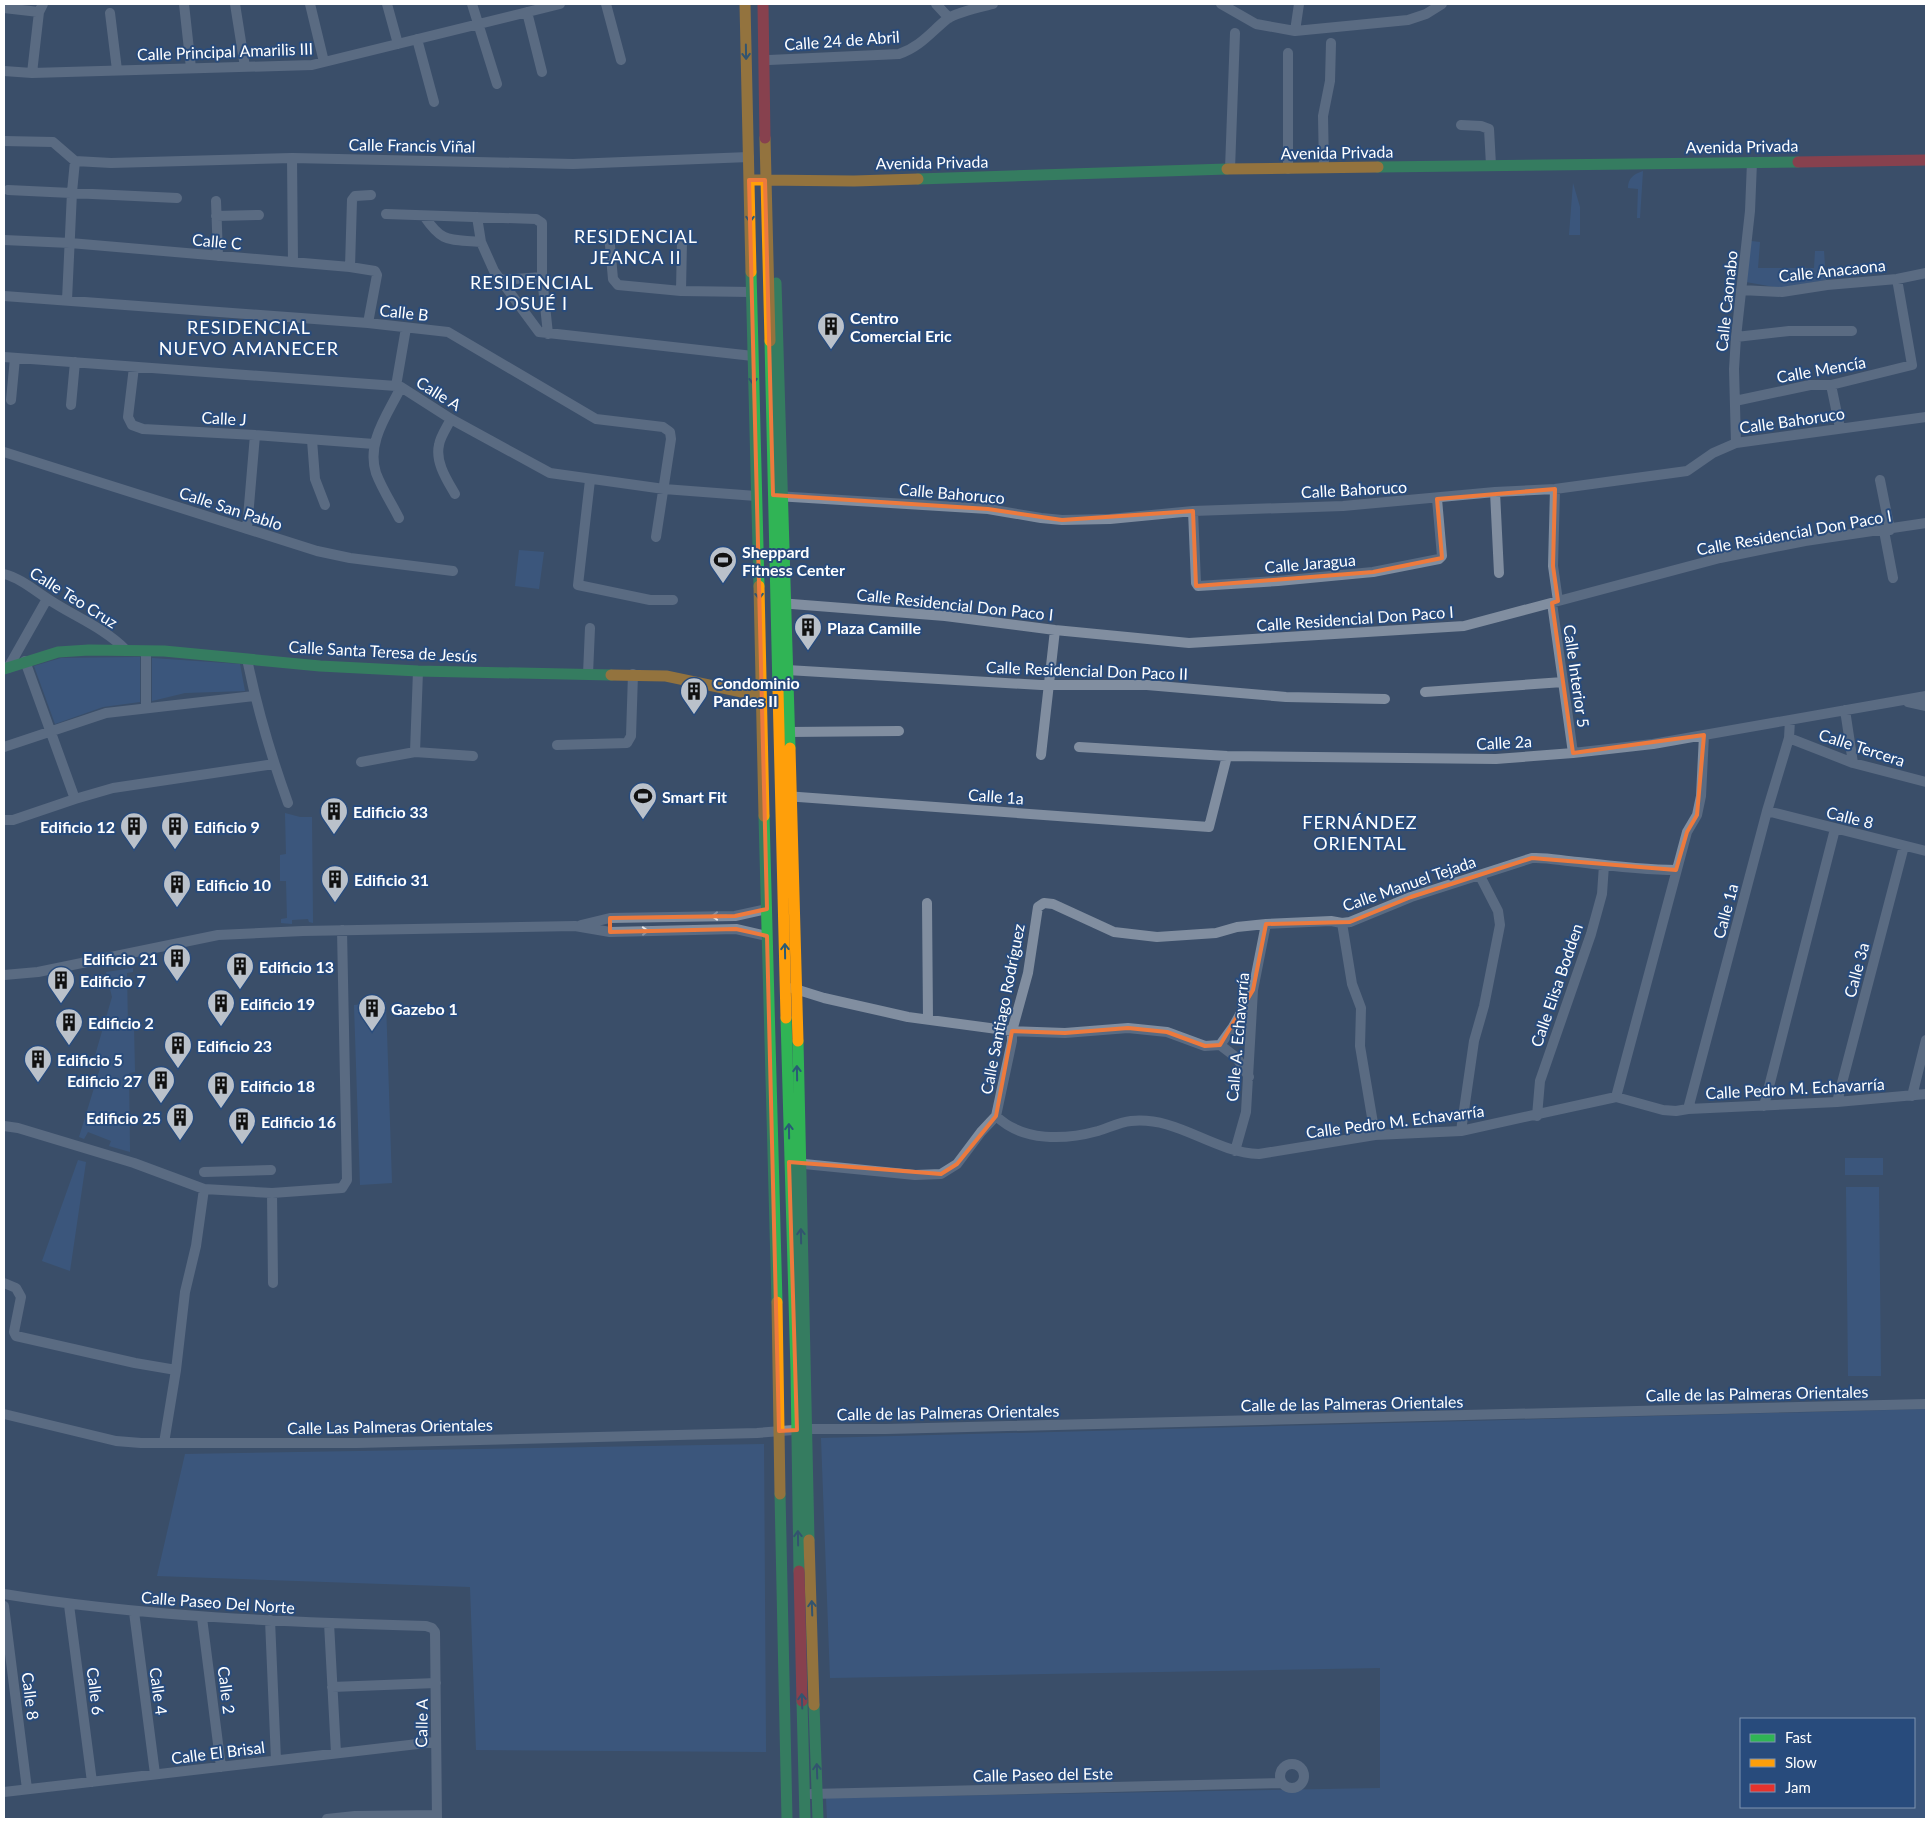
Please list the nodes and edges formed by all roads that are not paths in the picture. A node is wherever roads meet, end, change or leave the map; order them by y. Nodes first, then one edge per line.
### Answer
1 (184, 4) edge
2 (235, 4) edge
3 (310, 4) edge
4 (387, 4) edge
5 (472, 4) edge
6 (560, 4) edge
7 (606, 4) edge
8 (745, 4) edge
9 (763, 4) edge
10 (768, 4) edge
11 (936, 4) edge
12 (993, 4) edge
13 (1221, 4) edge
14 (1299, 4) edge
15 (1442, 4) edge
16 (4, 8) edge
17 (41, 8) edge
18 (526, 12) junction
19 (110, 13) dead end
20 (948, 18) junction
21 (478, 25) junction
22 (1295, 31) junction
23 (1235, 33) dead end
24 (417, 39) junction
25 (1331, 43) dead end
26 (398, 44) junction
27 (1288, 52) dead end
28 (620, 60) dead end
29 (769, 60) junction
30 (324, 62) junction
31 (245, 67) junction
32 (191, 68) junction
33 (117, 70) junction
34 (4, 71) edge
35 (542, 72) dead end
36 (32, 73) junction
37 (497, 84) dead end
38 (434, 102) dead end
39 (1461, 125) dead end
40 (4, 141) edge
41 (292, 158) junction
42 (749, 158) junction
43 (1926, 160) edge
44 (75, 161) junction
45 (1752, 162) junction
46 (1491, 165) junction
47 (1324, 168) junction
48 (1230, 169) junction
49 (1288, 169) junction
50 (749, 180) junction
51 (768, 180) junction
52 (8, 190) dead end
53 (72, 192) junction
54 (371, 195) dead end
55 (177, 198) dead end
56 (216, 201) dead end
57 (386, 214) dead end
58 (259, 215) dead end
59 (216, 216) junction
60 (424, 216) junction
61 (477, 217) junction
62 (609, 234) dead end
63 (4, 240) edge
64 (682, 240) dead end
65 (481, 242) junction
66 (70, 243) junction
67 (218, 256) junction
68 (293, 262) junction
69 (350, 267) junction
70 (1926, 274) edge
71 (542, 277) junction
72 (1897, 279) junction
73 (500, 280) junction
74 (1741, 290) junction
75 (681, 291) junction
76 (752, 292) junction
77 (4, 296) edge
78 (67, 300) junction
79 (368, 323) junction
80 (406, 328) junction
81 (1852, 331) dead end
82 (548, 334) junction
83 (1736, 337) junction
84 (753, 356) junction
85 (4, 357) edge
86 (15, 358) junction
87 (76, 362) junction
88 (134, 367) junction
89 (1831, 385) junction
90 (399, 387) junction
91 (12, 400) dead end
92 (1735, 401) junction
93 (71, 405) dead end
94 (1926, 417) edge
95 (451, 420) junction
96 (1840, 428) junction
97 (254, 435) junction
98 (312, 440) junction
99 (1736, 443) junction
100 (374, 444) junction
101 (4, 452) edge
102 (590, 480) junction
103 (1880, 480) dead end
104 (664, 489) junction
105 (1555, 489) junction
106 (1495, 492) junction
107 (455, 494) dead end
108 (756, 496) junction
109 (778, 496) junction
110 (1437, 498) junction
111 (325, 505) dead end
112 (1193, 511) junction
113 (399, 518) dead end
114 (1926, 523) edge
115 (247, 529) junction
116 (1887, 530) junction
117 (656, 537) dead end
118 (453, 571) dead end
119 (1499, 572) dead end
120 (4, 574) edge
121 (1894, 578) dead end
122 (48, 599) junction
123 (673, 600) dead end
124 (1555, 602) junction
125 (781, 603) junction
126 (590, 628) dead end
127 (1055, 630) junction
128 (126, 650) junction
129 (146, 651) junction
130 (246, 659) junction
131 (25, 661) junction
132 (6, 668) edge
133 (787, 670) junction
134 (418, 671) junction
135 (588, 674) junction
136 (633, 674) junction
137 (1563, 682) junction
138 (1050, 684) junction
139 (1424, 692) dead end
140 (254, 696) junction
141 (761, 696) junction
142 (1926, 696) edge
143 (1385, 699) dead end
144 (1905, 701) junction
145 (1926, 706) edge
146 (146, 708) junction
147 (1845, 710) junction
148 (1790, 720) junction
149 (898, 731) dead end
150 (51, 732) junction
151 (789, 732) junction
152 (1704, 735) junction
153 (1789, 738) junction
154 (557, 745) dead end
155 (4, 747) edge
156 (1079, 747) dead end
157 (415, 752) junction
158 (1573, 753) junction
159 (1042, 755) dead end
160 (474, 756) dead end
161 (1227, 756) junction
162 (361, 762) dead end
163 (1853, 762) junction
164 (274, 764) junction
165 (1926, 782) edge
166 (786, 796) junction
167 (75, 799) junction
168 (288, 803) dead end
169 (1768, 811) junction
170 (4, 820) edge
171 (1835, 829) junction
172 (1904, 846) junction
173 (1926, 851) edge
174 (1604, 865) junction
175 (1676, 870) junction
176 (1480, 876) junction
177 (927, 904) dead end
178 (1038, 907) joint
179 (767, 909) junction
180 (610, 918) junction
181 (1342, 923) junction
182 (1266, 924) junction
183 (575, 926) junction
184 (342, 930) junction
185 (610, 932) junction
186 (768, 936) junction
187 (4, 975) edge
188 (791, 988) junction
189 (1254, 990) junction
190 (928, 1019) junction
191 (1012, 1031) junction
192 (1926, 1040) edge
193 (1220, 1045) junction
194 (1249, 1077) junction
195 (1926, 1094) edge
196 (1912, 1096) junction
197 (1616, 1098) junction
198 (1837, 1102) junction
199 (1764, 1106) junction
200 (1688, 1109) junction
201 (996, 1116) junction
202 (1537, 1116) junction
203 (4, 1126) edge
204 (1461, 1131) junction
205 (1375, 1135) junction
206 (1235, 1151) junction
207 (794, 1163) junction
208 (271, 1170) dead end
209 (204, 1172) dead end
210 (204, 1189) junction
211 (272, 1193) junction
212 (4, 1283) edge
213 (273, 1283) dead end
214 (176, 1370) junction
215 (1926, 1404) edge
216 (4, 1414) edge
217 (801, 1430) junction
218 (779, 1431) junction
219 (164, 1443) junction
220 (4, 1594) edge
221 (69, 1605) junction
222 (4, 1606) edge
223 (134, 1612) junction
224 (202, 1618) junction
225 (270, 1620) junction
226 (329, 1623) junction
227 (432, 1628) joint
228 (436, 1683) junction
229 (332, 1687) junction
230 (435, 1742) junction
231 (336, 1752) junction
232 (276, 1760) junction
233 (221, 1767) junction
234 (155, 1774) junction
235 (92, 1782) junction
236 (1281, 1783) dead end
237 (27, 1789) junction
238 (4, 1792) edge
239 (805, 1794) junction
240 (818, 1794) junction
241 (437, 1817) edge
242 (356, 1818) edge
243 (327, 1819) edge
244 (788, 1819) edge
245 (805, 1819) edge
246 (818, 1819) edge

1 - 32 street
2 - 31 street
3 - 30 street
4 - 26 street
5 - 21 street
6 - 18 street, Calle Principal Amarilis III
7 - 28 street
8 -> 42 main road
9 - 51 main road
10 - 29 main road
11 - 20 street
12 - 20 street, Calle 24 de Abril
13 - 22 street
14 - 22 street
15 - 22 street
16 - 17 street
17 - 36 street
18 - 21 street, Calle Principal Amarilis III
18 - 35 street
19 - 33 street
20 - 29 street, Calle 24 de Abril
21 - 24 street, Calle Principal Amarilis III
21 - 37 street
23 - 48 street
24 - 26 street, Calle Principal Amarilis III
24 - 38 street
25 - 47 street
26 - 30 street, Calle Principal Amarilis III
27 - 49 street
29 - 51 main road
30 - 31 street, Calle Principal Amarilis III
31 - 32 street, Calle Principal Amarilis III
32 - 33 street, Calle Principal Amarilis III
33 - 36 street, Calle Principal Amarilis III
34 - 36 street, Calle Principal Amarilis III
39 - 46 street
40 - 44 street
41 - 42 street, Calle Francis Viñal
41 - 44 street, Calle Francis Viñal
41 - 68 street
42 - 50 main road
43 - 45 main road, Avenida Privada
44 - 53 street
45 - 46 main road, Avenida Privada
45 - 74 street, Calle Caonabo
46 - 47 main road, Avenida Privada
47 - 49 main road, Avenida Privada
48 - 49 main road, Avenida Privada
48 - 51 main road, Avenida Privada
50 - 51 main road, Avenida Privada
50 -> 76 main road
51 - 109 main road
52 - 53 street
53 - 55 street
53 - 66 street
54 - 69 street
56 - 59 street
57 - 60 street
58 - 59 street
59 - 67 street
60 - 61 street
60 - 65 street
61 - 65 street
61 - 71 street
62 - 75 street
63 - 66 street, Calle C
64 - 75 street
65 - 73 street
66 - 67 street, Calle C
66 - 78 street
67 - 68 street, Calle C
68 - 69 street, Calle C
69 - 79 street, Calle C
70 - 72 street, Calle Anacaona
71 - 73 street
71 - 82 street
72 - 74 street, Calle Anacaona
72 - 89 street, Calle Mencía
73 - 82 street
74 - 83 street, Calle Caonabo
75 - 76 street
76 - 84 main road
77 - 78 street, Calle B
78 - 79 street, Calle B
79 - 80 street, Calle B
80 - 90 street
80 - 104 street, Calle B
81 - 83 street
82 - 84 street
83 - 92 street, Calle Caonabo
84 -> 108 main road
85 - 86 street, Calle A
86 - 87 street, Calle A
86 - 91 street
87 - 88 street, Calle A
87 - 93 street
88 - 90 street, Calle A
88 - 97 street, Calle J
89 - 92 street, Calle Mencía
89 - 96 street
90 - 95 street, Calle A
90 - 100 street
92 - 99 street, Calle Caonabo
94 - 96 street, Calle Bahoruco
95 - 102 street, Calle A
95 - 107 street
96 - 99 street, Calle Bahoruco
97 - 98 street, Calle J
97 - 115 street
98 - 100 street, Calle J
98 - 111 street
99 - 105 street, Calle Bahoruco
100 - 113 street
101 - 115 street, Calle San Pablo
102 - 104 street, Calle A
102 - 123 street
103 - 116 street
104 - 108 street, Calle A
104 - 117 street, Calle B
105 - 106 street, Calle Bahoruco
105 - 124 street, Calle Interior 5
106 - 110 street, Calle Bahoruco
106 - 119 street
108 -> 141 main road
109 - 112 street, Calle Bahoruco
109 - 125 main road
110 - 112 street, Calle Bahoruco
110 - 112 street, Calle Jaragua
114 - 116 street, Calle Residencial Don Paco I
115 - 118 street, Calle San Pablo
116 - 121 street
116 - 124 street, Calle Residencial Don Paco I
120 - 122 street, Calle Teo Cruz
122 - 128 street, Calle Teo Cruz
122 - 132 street
124 - 127 street, Calle Residencial Don Paco I
124 - 137 street, Calle Interior 5
125 - 127 street, Calle Residencial Don Paco I
125 - 133 main road
125 - 166 main road
126 - 135 street
127 - 138 street
128 - 129 main road, Calle Santa Teresa de Jesús
128 - 131 main road, Calle Santa Teresa de Jesús
129 - 130 main road, Calle Santa Teresa de Jesús
129 - 146 street
130 - 134 main road, Calle Santa Teresa de Jesús
130 - 140 street
131 - 132 main road, Calle Santa Teresa de Jesús
131 - 150 street
133 - 138 street, Calle Residencial Don Paco II
133 - 151 main road
134 - 135 main road, Calle Santa Teresa de Jesús
134 - 157 street
135 - 136 main road, Calle Santa Teresa de Jesús
136 - 141 main road, Calle Santa Teresa de Jesús
136 - 154 street
137 - 139 street
137 - 158 street, Calle Interior 5
138 - 143 street, Calle Residencial Don Paco II
138 - 159 street
140 - 146 street
140 - 164 street
141 - 179 main road
142 - 144 street, Calle 2a
144 - 145 street
144 - 147 street, Calle 2a
146 - 150 street
147 - 148 street, Calle 2a
147 - 163 street
148 - 152 street, Calle 2a
148 - 153 street, Calle 1a
149 - 151 street
150 - 155 street
150 - 167 street
151 - 166 main road
152 - 158 street, Calle 2a
152 - 175 street
153 - 163 street, Calle Tercera
153 - 169 street, Calle 1a
156 - 161 street, Calle 2a
157 - 160 street
157 - 162 street
158 - 161 street, Calle 2a
161 - 166 street, Calle 1a
163 - 165 street, Calle Tercera
164 - 167 street
164 - 168 street
188 -> 166 main road
167 - 170 street
169 - 171 street, Calle 8
169 - 200 street, Calle 1a
171 - 172 street, Calle 8
171 - 199 street
172 - 173 street, Calle 8
172 - 198 street, Calle 3a
174 - 175 street, Calle Manuel Tejada
174 - 176 street, Calle Manuel Tejada
174 - 202 street, Calle Elisa Bodden
175 - 197 street
176 - 181 street, Calle Manuel Tejada
176 - 204 street
177 - 190 street
178 - 182 street, Calle Manuel Tejada
178 - 191 street, Calle Santiago Rodríguez
179 -> 180 street
179 - 186 main road
180 - 183 street
180 - 185 street
181 - 182 street, Calle Manuel Tejada
181 - 205 street
182 - 189 street, Calle A. Echavarría
183 - 184 street
183 - 185 street
184 - 187 street
184 - 211 street
185 -> 186 street
186 - 218 main road
188 - 190 street
207 -> 188 main road
189 - 193 street
189 - 194 street, Calle A. Echavarría
190 - 191 street
191 - 193 street
191 - 201 street, Calle Santiago Rodríguez
192 - 196 street
193 - 194 street
194 - 206 street, Calle A. Echavarría
195 - 196 street, Calle Pedro M. Echavarría
196 - 198 street, Calle Pedro M. Echavarría
197 - 200 street, Calle Pedro M. Echavarría
197 - 202 street, Calle Pedro M. Echavarría
198 - 199 street, Calle Pedro M. Echavarría
199 - 200 street, Calle Pedro M. Echavarría
201 - 206 street, Calle Pedro M. Echavarría
201 - 207 street
202 - 204 street, Calle Pedro M. Echavarría
203 - 210 street
204 - 205 street, Calle Pedro M. Echavarría
205 - 206 street, Calle Pedro M. Echavarría
217 -> 207 main road
208 - 209 street
210 - 211 street
210 - 214 street
211 - 213 street
212 - 214 street
214 - 219 street
215 - 217 street, Calle de las Palmeras Orientales
216 - 219 street, Calle Las Palmeras Orientales
217 - 218 street, Calle de las Palmeras Orientales
239 -> 217 main road
240 -> 217 main road
218 - 219 street, Calle Las Palmeras Orientales
218 - 244 main road
220 - 221 street, Calle Paseo Del Norte
221 - 223 street, Calle Paseo Del Norte
221 - 235 street, Calle 6
222 - 237 street, Calle 8
223 - 224 street, Calle Paseo Del Norte
223 - 234 street, Calle 4
224 - 225 street, Calle Paseo Del Norte
224 - 233 street, Calle 2
225 - 226 street, Calle Paseo Del Norte
225 - 232 street
226 - 227 street, Calle Paseo Del Norte
226 - 229 street
227 - 228 street, Calle A
228 - 229 street
228 - 230 street, Calle A
229 - 231 street
230 - 231 street, Calle El Brisal
230 - 241 street, Calle A
231 - 232 street, Calle El Brisal
232 - 233 street, Calle El Brisal
233 - 234 street, Calle El Brisal
234 - 235 street, Calle El Brisal
235 - 237 street, Calle El Brisal
236 - 240 street, Calle Paseo del Este
237 - 238 street, Calle El Brisal
239 - 240 street, Calle Paseo del Este
239 - 245 main road
240 - 246 main road
241 - 242 street
242 - 243 street

